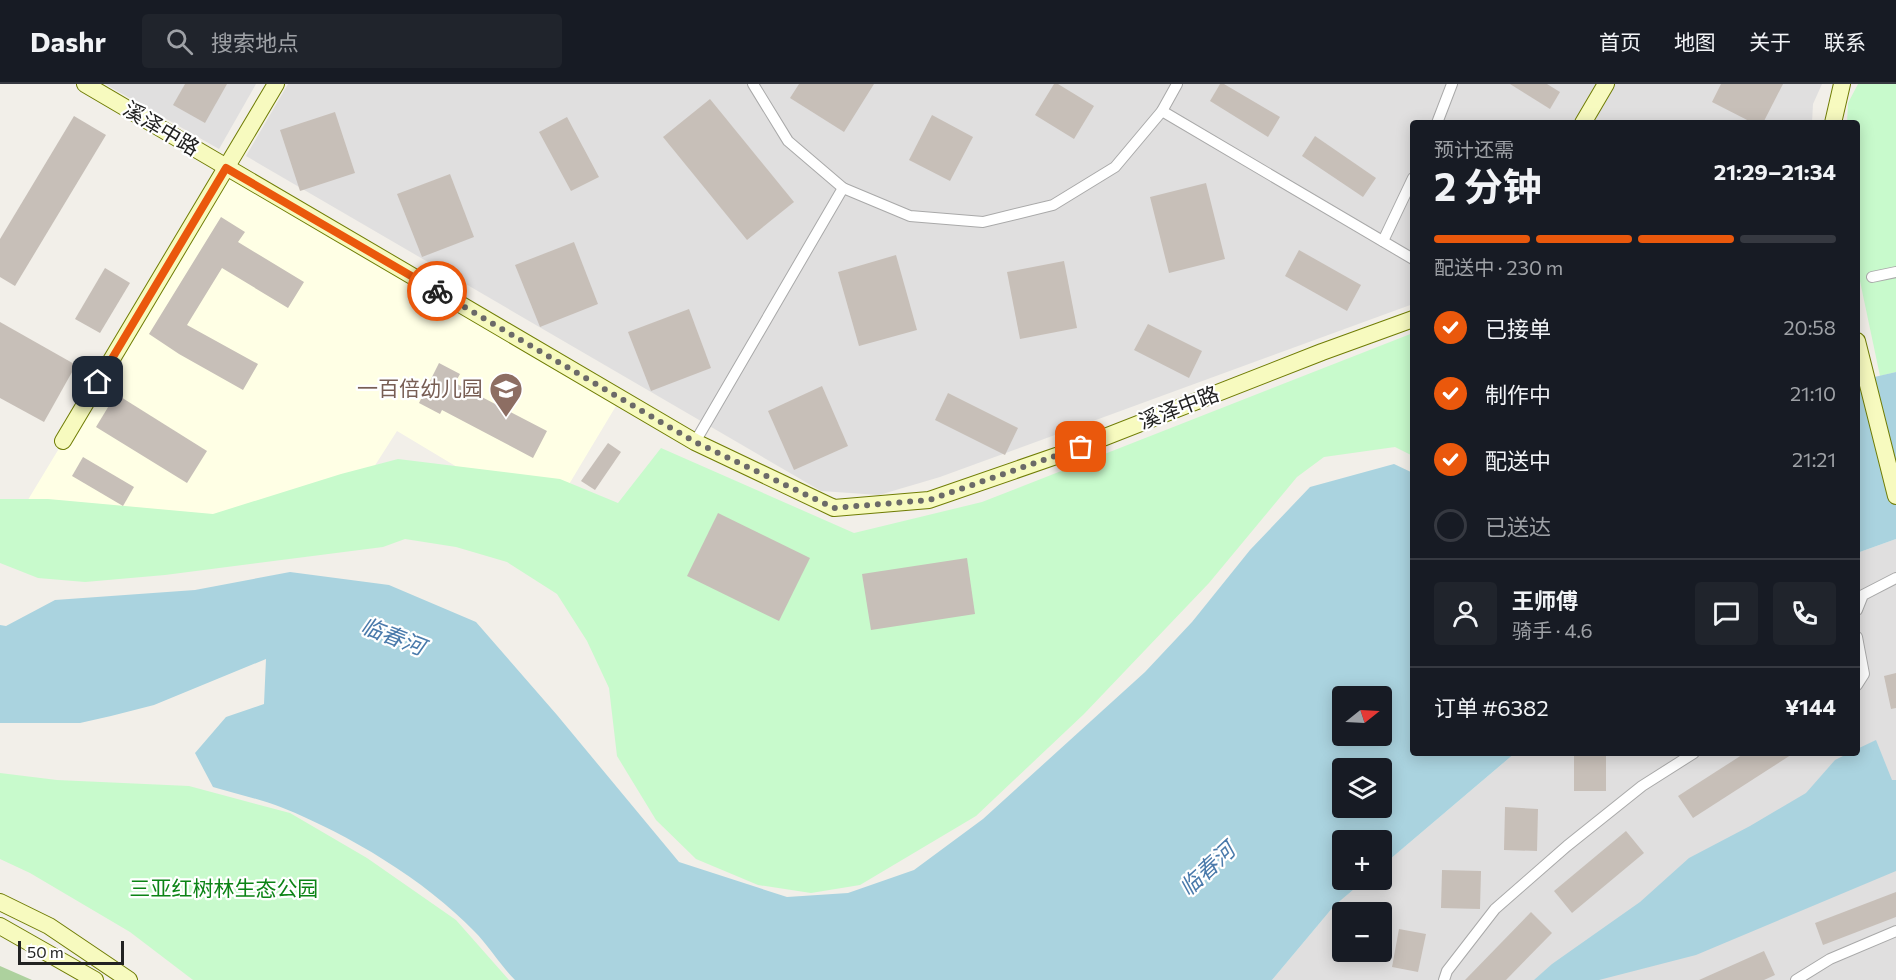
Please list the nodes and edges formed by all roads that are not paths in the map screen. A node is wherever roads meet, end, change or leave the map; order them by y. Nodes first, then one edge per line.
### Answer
1 (85, 84) edge
2 (276, 84) edge
3 (753, 84) edge
4 (1177, 84) edge
5 (1452, 84) edge
6 (1606, 84) edge
7 (1842, 84) edge
8 (1161, 111) junction
9 (1438, 120) edge
10 (1586, 120) edge
11 (1834, 120) edge
12 (226, 168) junction
13 (1410, 184) edge
14 (843, 188) junction
15 (1383, 241) junction
16 (1410, 257) edge
17 (1896, 272) edge
18 (1872, 277) dead end
19 (1410, 320) edge
20 (1860, 353) edge
21 (63, 441) dead end
22 (695, 442) junction
23 (1896, 496) edge
24 (1896, 578) edge
25 (1860, 602) edge
26 (1860, 653) edge
27 (1860, 680) edge
28 (1689, 756) edge
29 (0, 902) edge
30 (0, 926) edge
31 (1896, 931) edge
32 (95, 980) edge
33 (129, 980) edge
34 (1444, 980) edge
35 (1796, 980) edge

1 - 12 street, 溪泽中路
2 - 12 street
3 - 14 street
4 - 8 street
5 - 9 street
6 - 10 street
7 - 11 street
8 - 14 street
8 - 15 street
12 - 21 street
12 - 22 street, 溪泽中路
13 - 15 street
14 - 22 street
15 - 16 street
17 - 18 street
19 - 22 street, 溪泽中路
20 - 23 street
24 - 25 street
26 - 27 street
28 - 34 street
29 - 33 street
30 - 32 street
31 - 35 street

